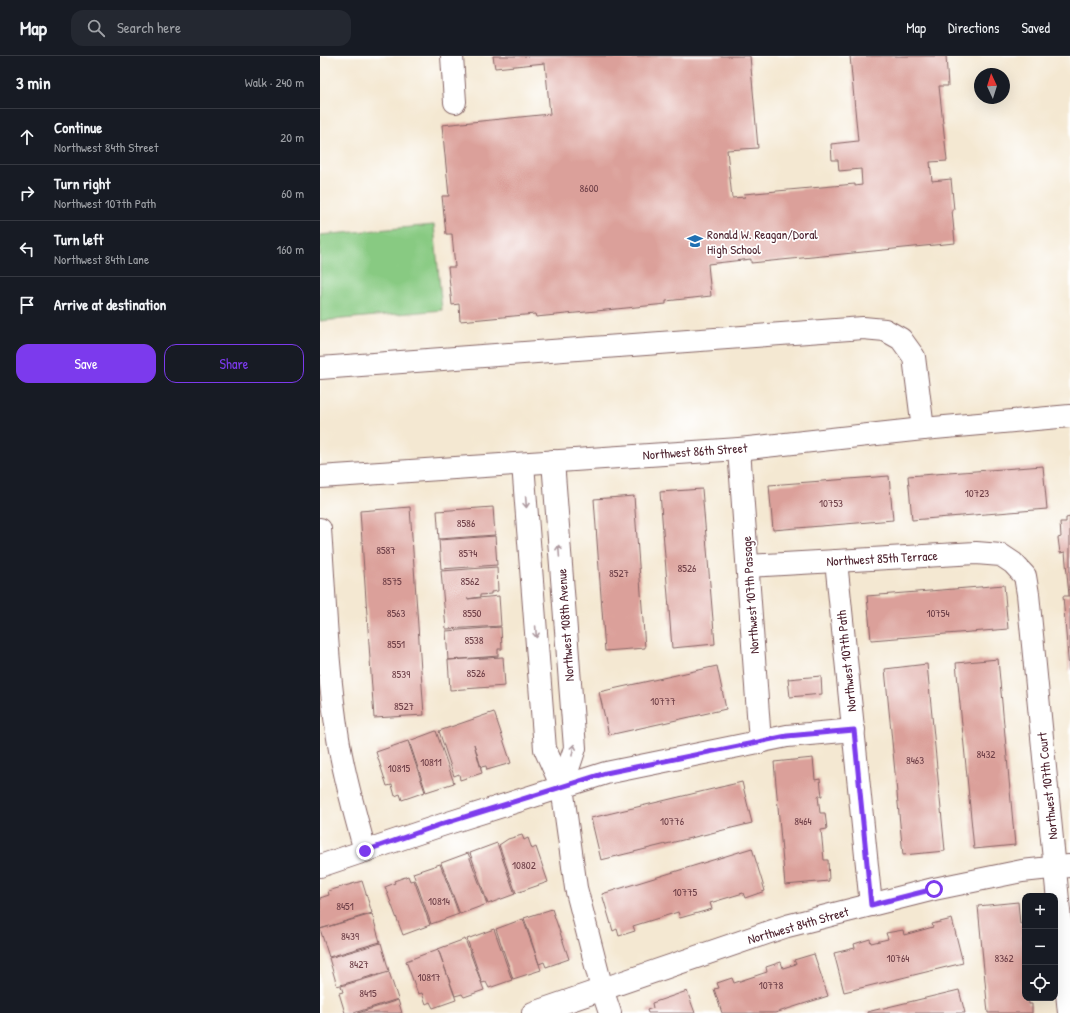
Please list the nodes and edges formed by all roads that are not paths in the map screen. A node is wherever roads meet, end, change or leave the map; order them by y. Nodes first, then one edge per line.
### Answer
1 (452, 56) edge
2 (456, 102) dead end
3 (320, 368) edge
4 (1070, 416) edge
5 (923, 429) junction
6 (739, 449) junction
7 (552, 462) junction
8 (523, 464) junction
9 (320, 477) edge
10 (320, 529) edge
11 (836, 561) junction
12 (1013, 563) joint
13 (748, 566) junction
14 (323, 604) edge
15 (854, 730) junction
16 (760, 742) junction
17 (562, 787) junction
18 (365, 851) junction
19 (320, 866) edge
20 (1063, 867) edge
21 (871, 905) junction
22 (602, 989) junction
23 (533, 1013) edge
24 (610, 1013) edge
25 (1069, 1013) edge

1 - 2 street
3 - 5 street
4 - 5 street, Northwest 86th Street
5 - 6 street, Northwest 86th Street
6 - 7 street, Northwest 86th Street
6 - 13 street, Northwest 107th Passage
7 - 8 street, Northwest 86th Street
17 -> 7 street, Northwest 108th Avenue
8 - 9 street, Northwest 86th Street
8 -> 17 street, Northwest 108th Avenue
10 - 14 street
11 - 12 street, Northwest 85th Terrace
11 - 13 street, Northwest 85th Terrace
11 - 15 street, Northwest 107th Path
12 - 20 street, Northwest 107th Court
13 - 16 street, Northwest 107th Passage
14 - 18 street
15 - 16 street
15 - 21 street, Northwest 107th Path
16 - 17 street
17 - 18 street
17 - 22 street, Northwest 108th Avenue
18 - 19 street
20 - 21 street, Northwest 84th Street
20 - 25 street, Northwest 107th Court
21 - 22 street, Northwest 84th Street
22 - 23 street, Northwest 84th Street
22 - 24 street, Northwest 108th Avenue

